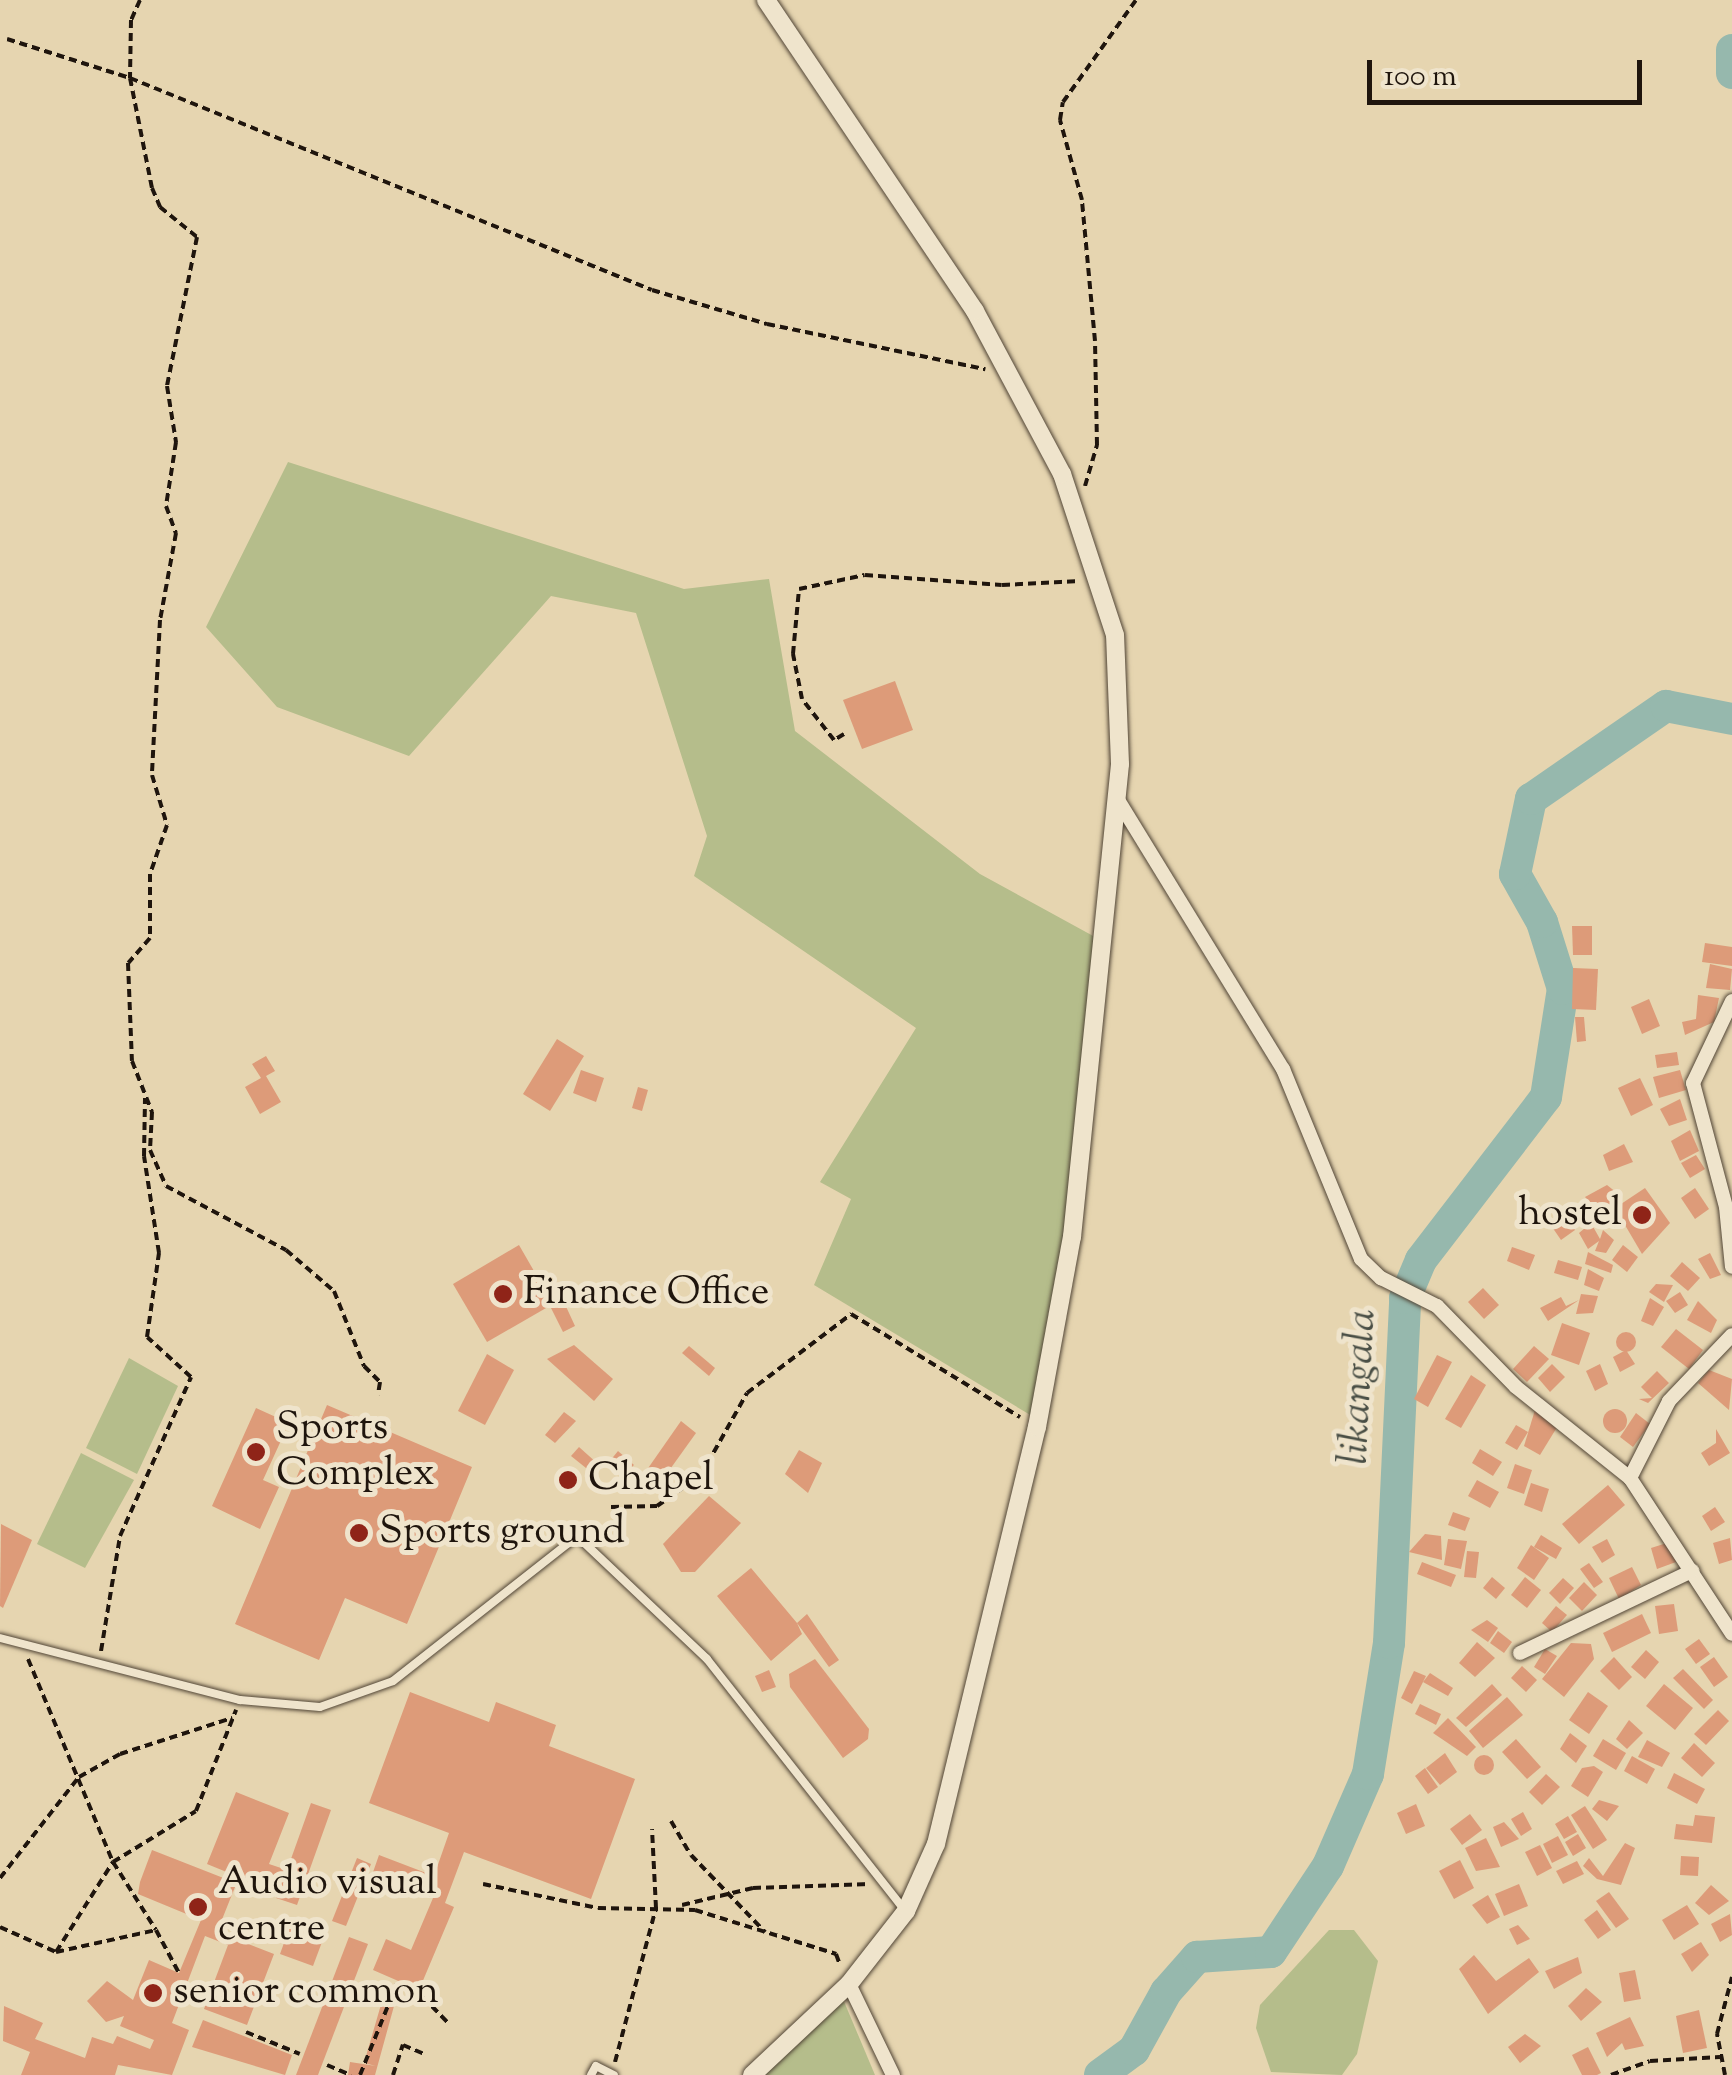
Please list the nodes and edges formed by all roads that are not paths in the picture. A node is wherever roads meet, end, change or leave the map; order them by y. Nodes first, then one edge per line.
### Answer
1 (766, 0) edge
2 (1118, 800) junction
3 (1732, 1001) edge
4 (1732, 1267) edge
5 (1732, 1336) edge
6 (1630, 1478) junction
7 (1692, 1571) junction
8 (1732, 1634) edge
9 (0, 1638) edge
10 (1520, 1652) dead end
11 (906, 1911) junction
12 (851, 1981) junction
13 (612, 2074) edge
14 (591, 2075) edge
15 (752, 2075) edge
16 (893, 2075) edge

1 - 2 street
2 - 6 street
2 - 11 street
3 - 4 street
5 - 6 street
6 - 7 street
7 - 8 street
7 - 10 street
9 - 11 lane
11 - 12 street
12 - 15 street
12 - 16 street
13 - 14 lane

